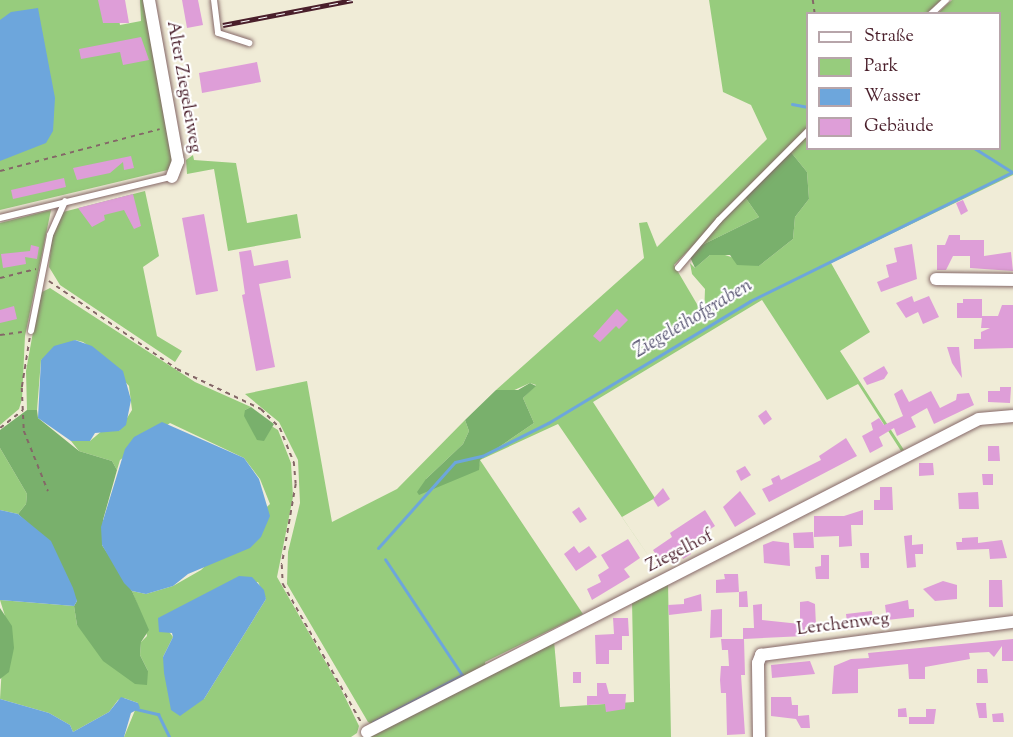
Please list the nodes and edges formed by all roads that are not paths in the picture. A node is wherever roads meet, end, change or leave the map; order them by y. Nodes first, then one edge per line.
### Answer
1 (149, 0) edge
2 (214, 0) edge
3 (945, 0) edge
4 (933, 12) edge
5 (249, 43) dead end
6 (806, 132) edge
7 (172, 177) joint
8 (65, 201) junction
9 (0, 218) edge
10 (678, 268) dead end
11 (936, 279) dead end
12 (1013, 280) edge
13 (31, 331) road end
14 (1013, 416) edge
15 (1013, 622) edge
16 (367, 732) road end
17 (759, 737) edge

1 - 7 street, Alter Ziegeleiweg
2 - 5 lane
3 - 4 lane
6 - 10 lane
7 - 8 lane, Alter Ziegeleiweg
8 - 9 lane, Alter Ziegeleiweg
8 - 13 lane
11 - 12 street
14 - 16 street, Ziegelhof
15 - 17 street, Lerchenweg

